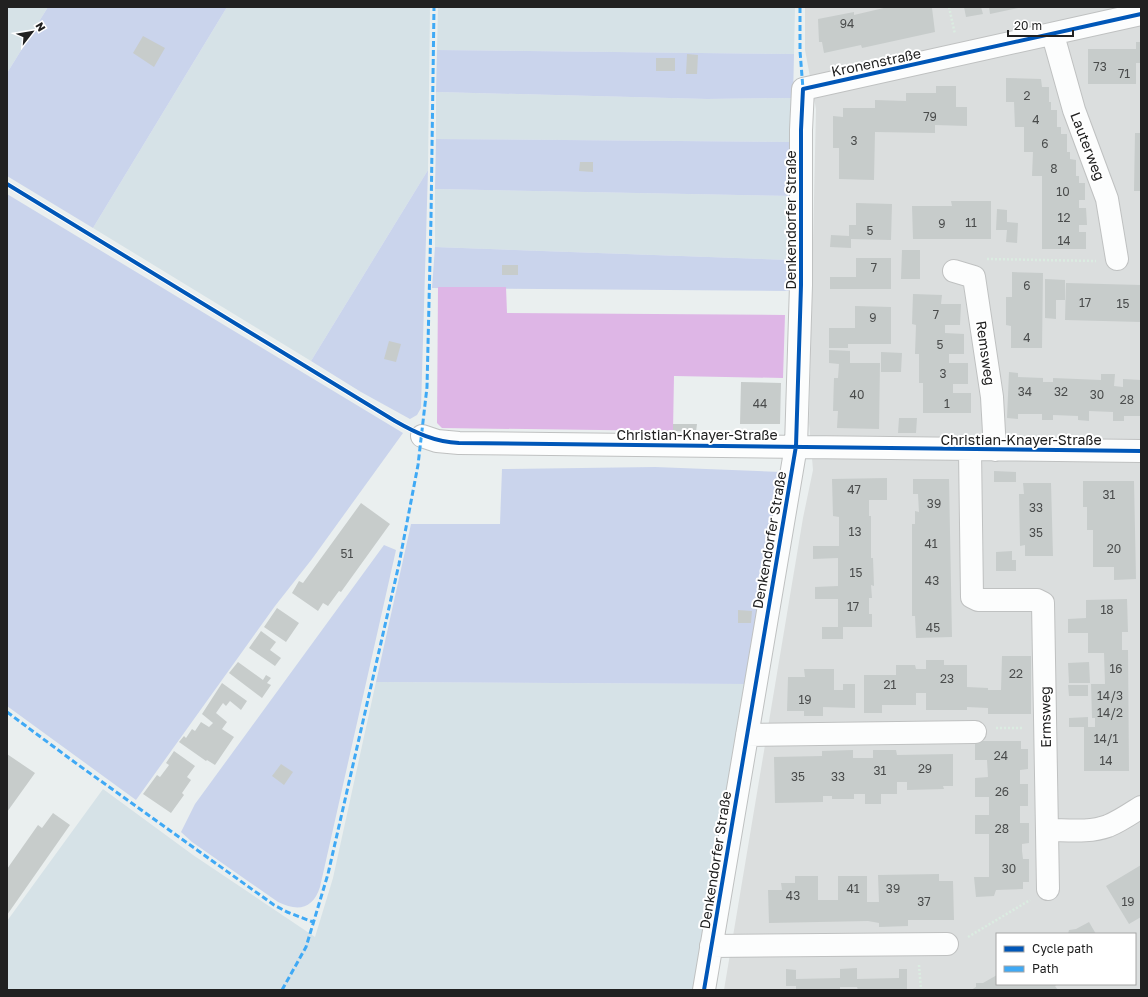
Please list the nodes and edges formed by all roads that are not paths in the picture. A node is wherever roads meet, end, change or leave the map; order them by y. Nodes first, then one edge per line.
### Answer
1 (1141, 14) edge
2 (1053, 35) junction
3 (803, 89) joint
4 (1117, 259) road end
5 (964, 274) road end
6 (422, 436) dead end
7 (796, 446) junction
8 (970, 450) junction
9 (995, 450) junction
10 (1141, 451) edge
11 (1043, 603) joint
12 (975, 732) road end
13 (747, 735) junction
14 (1141, 808) edge
15 (1047, 830) junction
16 (1048, 889) road end
17 (947, 944) road end
18 (711, 946) junction
19 (704, 990) edge

1 - 2 street, Kronenstraße
2 - 3 street, Kronenstraße
2 - 4 street, Lauterweg
3 - 7 street, Denkendorfer Straße
5 - 9 street, Remsweg
6 - 7 street, Christian-Knayer-Straße
7 - 8 street, Christian-Knayer-Straße
7 - 13 street, Denkendorfer Straße
8 - 9 street, Christian-Knayer-Straße
8 - 11 street, Christian-Knayer-Straße
9 - 10 street, Christian-Knayer-Straße
11 - 15 street, Ermsweg
12 - 13 street
13 - 18 street, Denkendorfer Straße
14 - 15 street
15 - 16 street, Ermsweg
17 - 18 street, Denkendorfer Straße
18 - 19 street, Denkendorfer Straße

